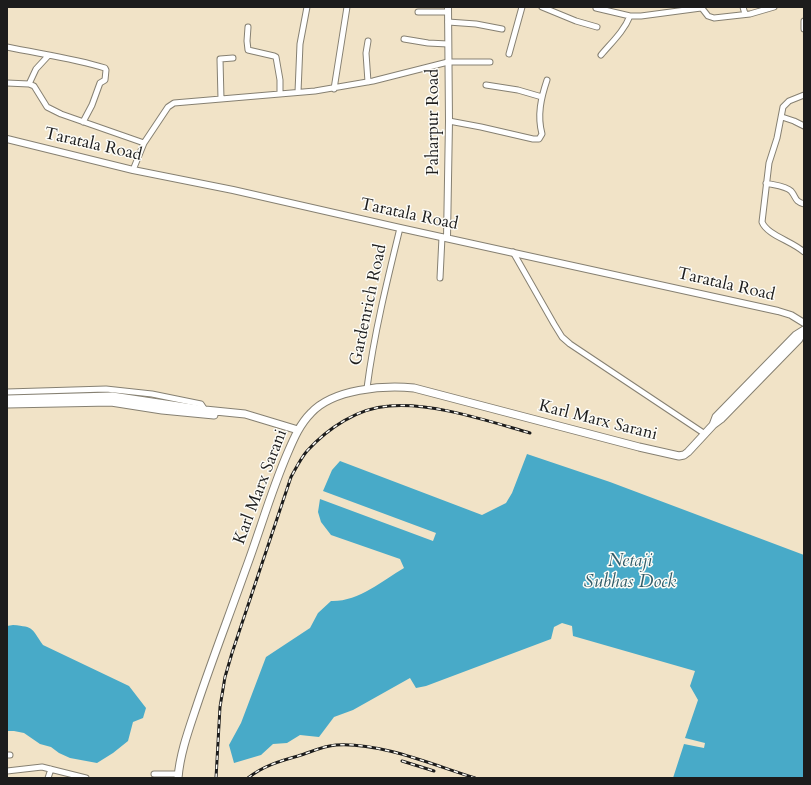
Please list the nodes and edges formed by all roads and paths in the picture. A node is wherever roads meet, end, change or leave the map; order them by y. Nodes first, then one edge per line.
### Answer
1 (307, 7) edge
2 (347, 7) edge
3 (522, 7) edge
4 (542, 7) edge
5 (743, 7) edge
6 (774, 7) edge
7 (596, 8) edge
8 (701, 8) edge
9 (448, 9) edge
10 (418, 12) dead end
11 (745, 14) junction
12 (630, 16) junction
13 (804, 21) edge
14 (448, 22) junction
15 (248, 27) dead end
16 (598, 27) dead end
17 (502, 29) dead end
18 (804, 29) edge
19 (404, 39) dead end
20 (368, 41) dead end
21 (448, 44) junction
22 (7, 47) edge
23 (509, 54) dead end
24 (601, 55) dead end
25 (48, 56) junction
26 (233, 58) dead end
27 (448, 62) junction
28 (490, 62) dead end
29 (547, 80) dead end
30 (368, 82) junction
31 (7, 83) edge
32 (29, 84) junction
33 (486, 85) dead end
34 (334, 89) junction
35 (298, 92) junction
36 (280, 94) junction
37 (804, 95) edge
38 (542, 97) junction
39 (221, 98) junction
40 (782, 117) junction
41 (449, 121) junction
42 (82, 122) junction
43 (804, 126) edge
44 (7, 139) edge
45 (144, 143) junction
46 (133, 170) junction
47 (766, 183) junction
48 (804, 204) edge
49 (400, 228) junction
50 (445, 237) junction
51 (513, 252) junction
52 (804, 252) edge
53 (440, 278) dead end
54 (804, 323) edge
55 (803, 331) edge
56 (367, 388) junction
57 (7, 392) edge
58 (7, 399) edge
59 (7, 404) edge
60 (163, 406) junction
61 (204, 412) junction
62 (298, 430) junction
63 (705, 434) junction
64 (51, 769) junction
65 (7, 771) edge
66 (154, 774) dead end
67 (179, 776) edge
68 (48, 778) edge
69 (86, 778) edge

1 - 35 street
2 - 34 street
3 - 23 street
4 - 16 street
5 - 11 street
6 - 11 street
7 - 12 street
8 - 11 street
8 - 12 street
9 - 10 street
9 - 14 street, Paharpur Road
12 - 24 street
13 - 18 street
14 - 17 street
14 - 21 street, Paharpur Road
15 - 36 street
19 - 21 street
20 - 30 street
21 - 27 street, Paharpur Road
22 - 25 street
25 - 32 street
25 - 42 street
26 - 39 street
27 - 28 street
27 - 30 street
27 - 41 street, Paharpur Road
29 - 38 street
30 - 34 street
31 - 32 street
32 - 42 street
33 - 38 street
34 - 35 street
35 - 36 street
36 - 39 street
37 - 40 street
38 - 41 street
39 - 45 street
40 - 43 street
40 - 47 street
41 - 50 street, Paharpur Road
42 - 45 street
44 - 46 street, Taratala Road
45 - 46 street
46 - 49 street, Taratala Road
47 - 48 street
47 - 52 street
49 - 50 street, Taratala Road
49 - 56 street, Gardenrich Road
50 - 51 street, Taratala Road
50 - 53 street
51 - 54 street, Taratala Road
51 - 63 street
55 - 63 main road, Karl Marx Sarani
56 - 62 main road, Karl Marx Sarani
56 - 63 main road, Karl Marx Sarani
57 - 61 street
58 - 60 main road
59 - 60 main road
60 - 61 main road
61 - 62 main road
62 - 67 main road, Karl Marx Sarani
64 - 65 street
64 - 68 street
64 - 69 street
66 - 67 street

